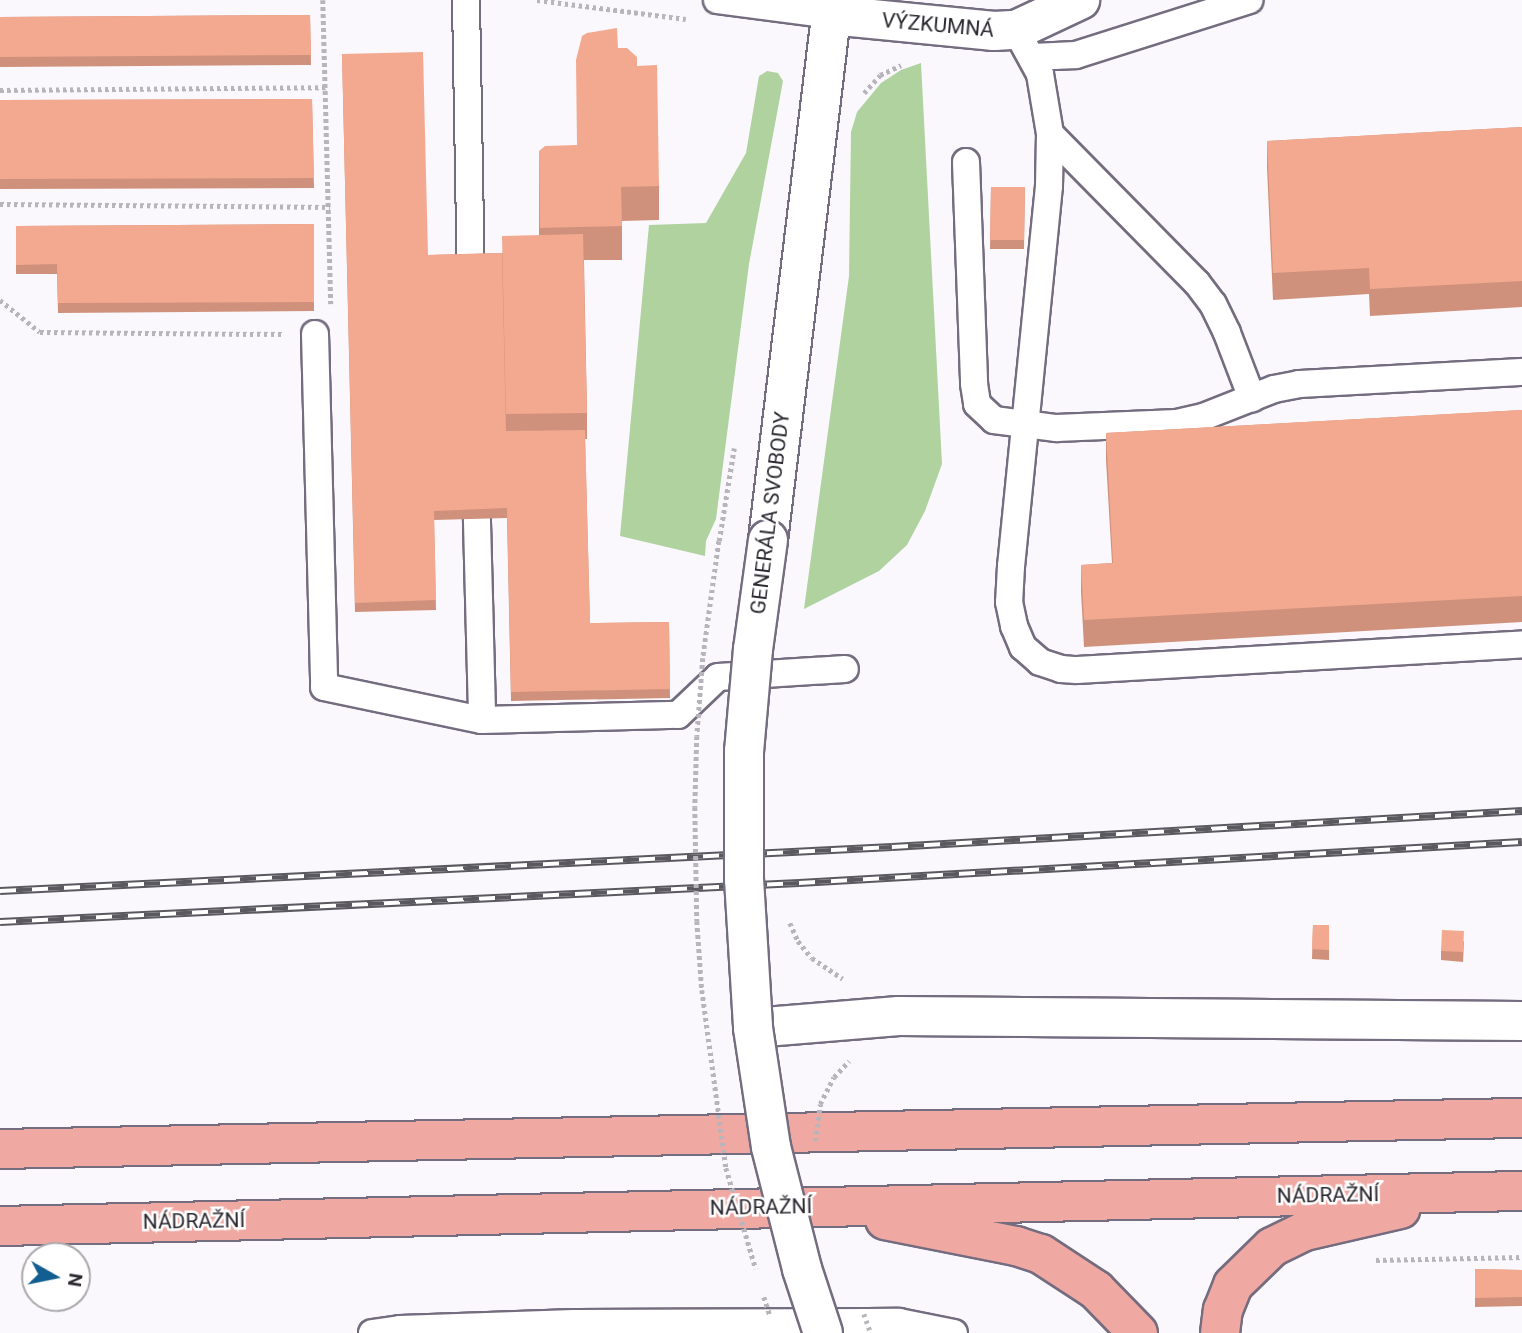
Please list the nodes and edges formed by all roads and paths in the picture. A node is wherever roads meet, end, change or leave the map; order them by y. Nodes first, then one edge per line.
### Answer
1 (323, 0) edge
2 (466, 0) edge
3 (537, 0) edge
4 (717, 0) edge
5 (1080, 0) edge
6 (1249, 0) edge
7 (832, 8) edge
8 (699, 20) dead end
9 (1025, 43) junction
10 (326, 88) junction
11 (0, 90) edge
12 (1050, 134) junction
13 (966, 162) dead end
14 (0, 204) edge
15 (330, 207) junction
16 (0, 300) edge
17 (472, 319) edge
18 (315, 334) junction
19 (1522, 372) edge
20 (1252, 398) junction
21 (1025, 426) junction
22 (475, 457) edge
23 (1522, 644) edge
24 (845, 669) dead end
25 (482, 720) junction
26 (789, 919) dead end
27 (843, 979) dead end
28 (1522, 1021) edge
29 (753, 1028) junction
30 (849, 1061) dead end
31 (1522, 1118) edge
32 (816, 1148) dead end
33 (0, 1149) edge
34 (1522, 1191) edge
35 (1475, 1192) junction
36 (811, 1206) junction
37 (0, 1226) edge
38 (1522, 1257) edge
39 (1369, 1260) dead end
40 (863, 1309) dead end
41 (372, 1333) edge
42 (823, 1333) edge
43 (871, 1333) edge
44 (954, 1333) edge
45 (1138, 1333) edge
46 (1220, 1333) edge

1 - 10 path
2 - 17 lane
3 - 8 path
4 - 7 lane
5 - 9 street, VÝZKUMNÁ
6 - 9 lane
7 - 9 street, VÝZKUMNÁ
7 - 29 street, GENERÁLA SVOBODY, bridge
9 - 12 lane
10 - 11 path
10 - 15 path
12 - 20 lane
12 - 21 lane
13 - 21 lane
14 - 15 path
15 - 18 path
16 - 18 path
18 - 25 lane
19 - 20 lane
20 - 21 lane
21 - 23 lane
22 - 25 lane
24 - 25 lane
26 - 27 path, bridge
28 - 29 street
29 - 42 street, GENERÁLA SVOBODY, bridge
30 - 32 path, bridge
31 - 33 main road
34 - 35 main road, NÁDRAŽNÍ
35 - 36 main road, NÁDRAŽNÍ
35 - 46 main road
36 - 37 main road, NÁDRAŽNÍ
36 - 45 main road
38 - 39 path
40 - 43 path, bridge
41 - 44 lane

